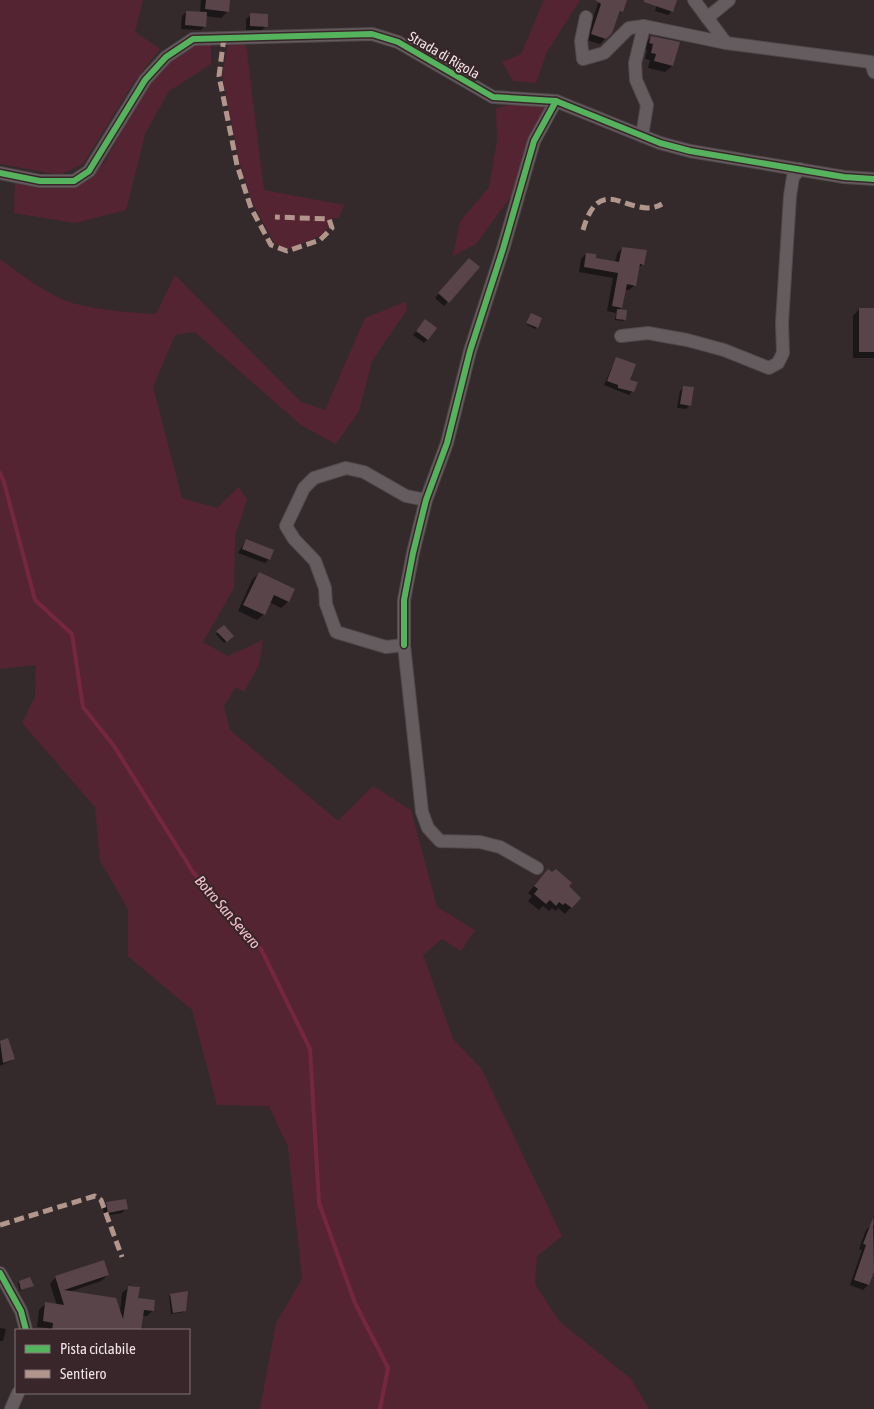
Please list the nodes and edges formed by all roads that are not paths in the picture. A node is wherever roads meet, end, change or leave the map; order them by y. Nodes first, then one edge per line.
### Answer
1 (694, 0) edge
2 (729, 0) edge
3 (586, 16) dead end
4 (707, 18) junction
5 (644, 26) junction
6 (726, 42) junction
7 (874, 72) edge
8 (556, 101) junction
9 (642, 136) junction
10 (800, 169) junction
11 (0, 173) edge
12 (874, 179) edge
13 (621, 336) dead end
14 (426, 500) junction
15 (404, 645) junction
16 (537, 868) dead end
17 (0, 1274) edge
18 (26, 1329) edge
19 (18, 1394) edge
20 (11, 1409) edge

1 - 4 street
2 - 4 street
3 - 5 street
4 - 6 street
5 - 6 street
5 - 9 street
6 - 7 street
8 - 9 street, Strada di Rigola
8 - 11 street, Strada di Rigola
8 - 14 street
9 - 10 street, Strada di Rigola
10 - 12 street, Strada di Rigola
10 - 13 street
14 - 15 street
14 - 15 street
15 - 16 street
17 - 18 street
19 - 20 street

